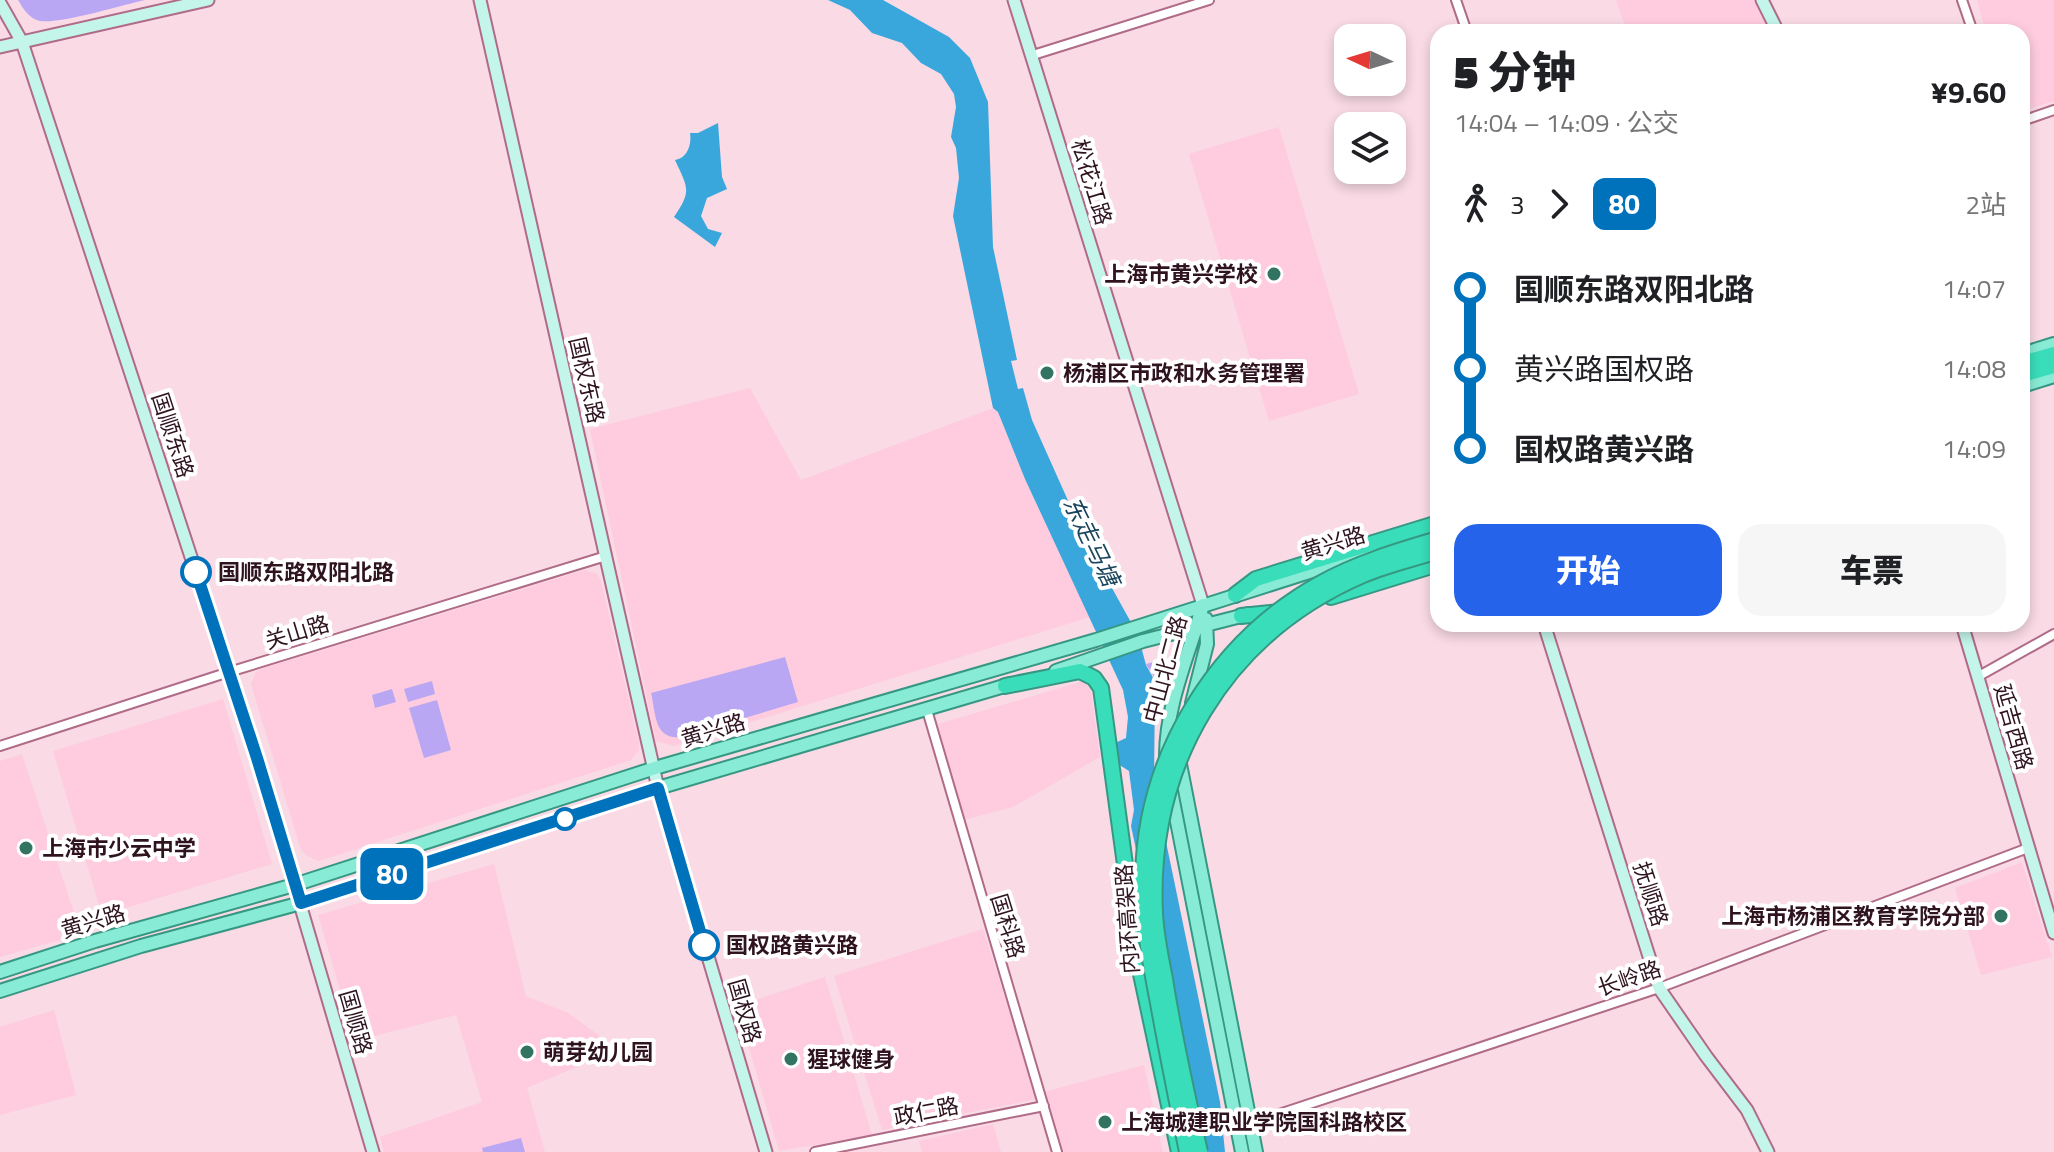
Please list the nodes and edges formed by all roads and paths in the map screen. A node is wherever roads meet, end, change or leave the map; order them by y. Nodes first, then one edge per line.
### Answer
1 (208, 0) edge
2 (480, 0) edge
3 (1014, 0) edge
4 (1209, 0) edge
5 (1456, 0) edge
6 (1762, 0) edge
7 (1962, 0) edge
8 (0, 3) edge
9 (1464, 24) edge
10 (1774, 24) edge
11 (1970, 24) edge
12 (22, 42) junction
13 (0, 47) edge
14 (1033, 55) junction
15 (2054, 110) edge
16 (2030, 118) edge
17 (2054, 344) edge
18 (2030, 352) edge
19 (2054, 354) edge
20 (2030, 361) edge
21 (2054, 366) edge
22 (2030, 373) edge
23 (2054, 376) edge
24 (2030, 384) edge
25 (1430, 525) edge
26 (1430, 534) edge
27 (1430, 542) edge
28 (1430, 554) edge
29 (606, 556) junction
30 (1430, 559) edge
31 (1430, 566) edge
32 (1235, 595) junction
33 (1203, 605) junction
34 (1241, 616) junction
35 (1202, 625) junction
36 (1547, 632) edge
37 (1965, 632) edge
38 (2054, 634) edge
39 (229, 672) junction
40 (1979, 676) junction
41 (1005, 686) junction
42 (927, 710) junction
43 (0, 746) edge
44 (655, 768) junction
45 (658, 788) junction
46 (2028, 848) junction
47 (294, 885) junction
48 (301, 903) junction
49 (2054, 933) edge
50 (0, 972) edge
51 (1659, 988) junction
52 (0, 991) edge
53 (1044, 1106) junction
54 (1244, 1126) junction
55 (373, 1152) edge
56 (766, 1152) edge
57 (815, 1152) edge
58 (1057, 1152) edge
59 (1179, 1152) edge
60 (1187, 1152) edge
61 (1200, 1152) edge
62 (1242, 1152) edge
63 (1256, 1152) edge
64 (1768, 1152) edge

1 - 12 street
2 - 29 street, 国权东路
3 - 14 street, 松花江路
4 - 14 street
5 - 9 street
6 - 10 street
7 - 11 street
8 - 12 street, 国顺东路
12 - 13 street
12 - 39 street, 国顺东路
14 - 33 street, 松花江路
15 - 16 street
17 - 18 main road
19 - 20 highway
21 - 22 highway
23 - 24 main road
25 - 32 highway
26 - 32 main road, 黄兴路
27 - 60 highway, 内环高架路, bridge
28 - 61 highway, 内环高架路, bridge
29 - 39 street, 关山路
29 - 44 street, 国权东路
30 - 34 main road, 黄兴路
31 - 34 highway
32 - 33 main road, 黄兴路
33 - 35 main road, 中山北二路
33 - 44 main road, 黄兴路
34 - 35 main road, 黄兴路
35 - 41 main road, 黄兴路
35 - 54 main road, 中山北二路
35 - 54 main road, 中山北二路
36 - 51 street, 抚顺路
37 - 40 street, 延吉西路
38 - 40 street
39 - 43 street, 关山路
39 - 47 street, 国顺东路
40 - 46 street, 延吉西路
41 - 42 main road, 黄兴路
41 - 59 highway
42 - 45 main road, 黄兴路
42 - 53 street, 国科路
44 - 45 street, 国权路
44 - 47 main road, 黄兴路
45 - 48 main road, 黄兴路
45 - 56 street, 国权路
46 - 49 street, 延吉西路
46 - 51 street, 长岭路
47 - 48 street, 国顺路
47 - 50 main road, 黄兴路
48 - 52 main road, 黄兴路
48 - 55 street, 国顺路
51 - 54 street, 长岭路
51 - 64 street, 抚顺路
53 - 57 street, 政仁路
53 - 58 street, 国科路
54 - 62 main road, 中山北二路
54 - 63 main road, 中山北二路

